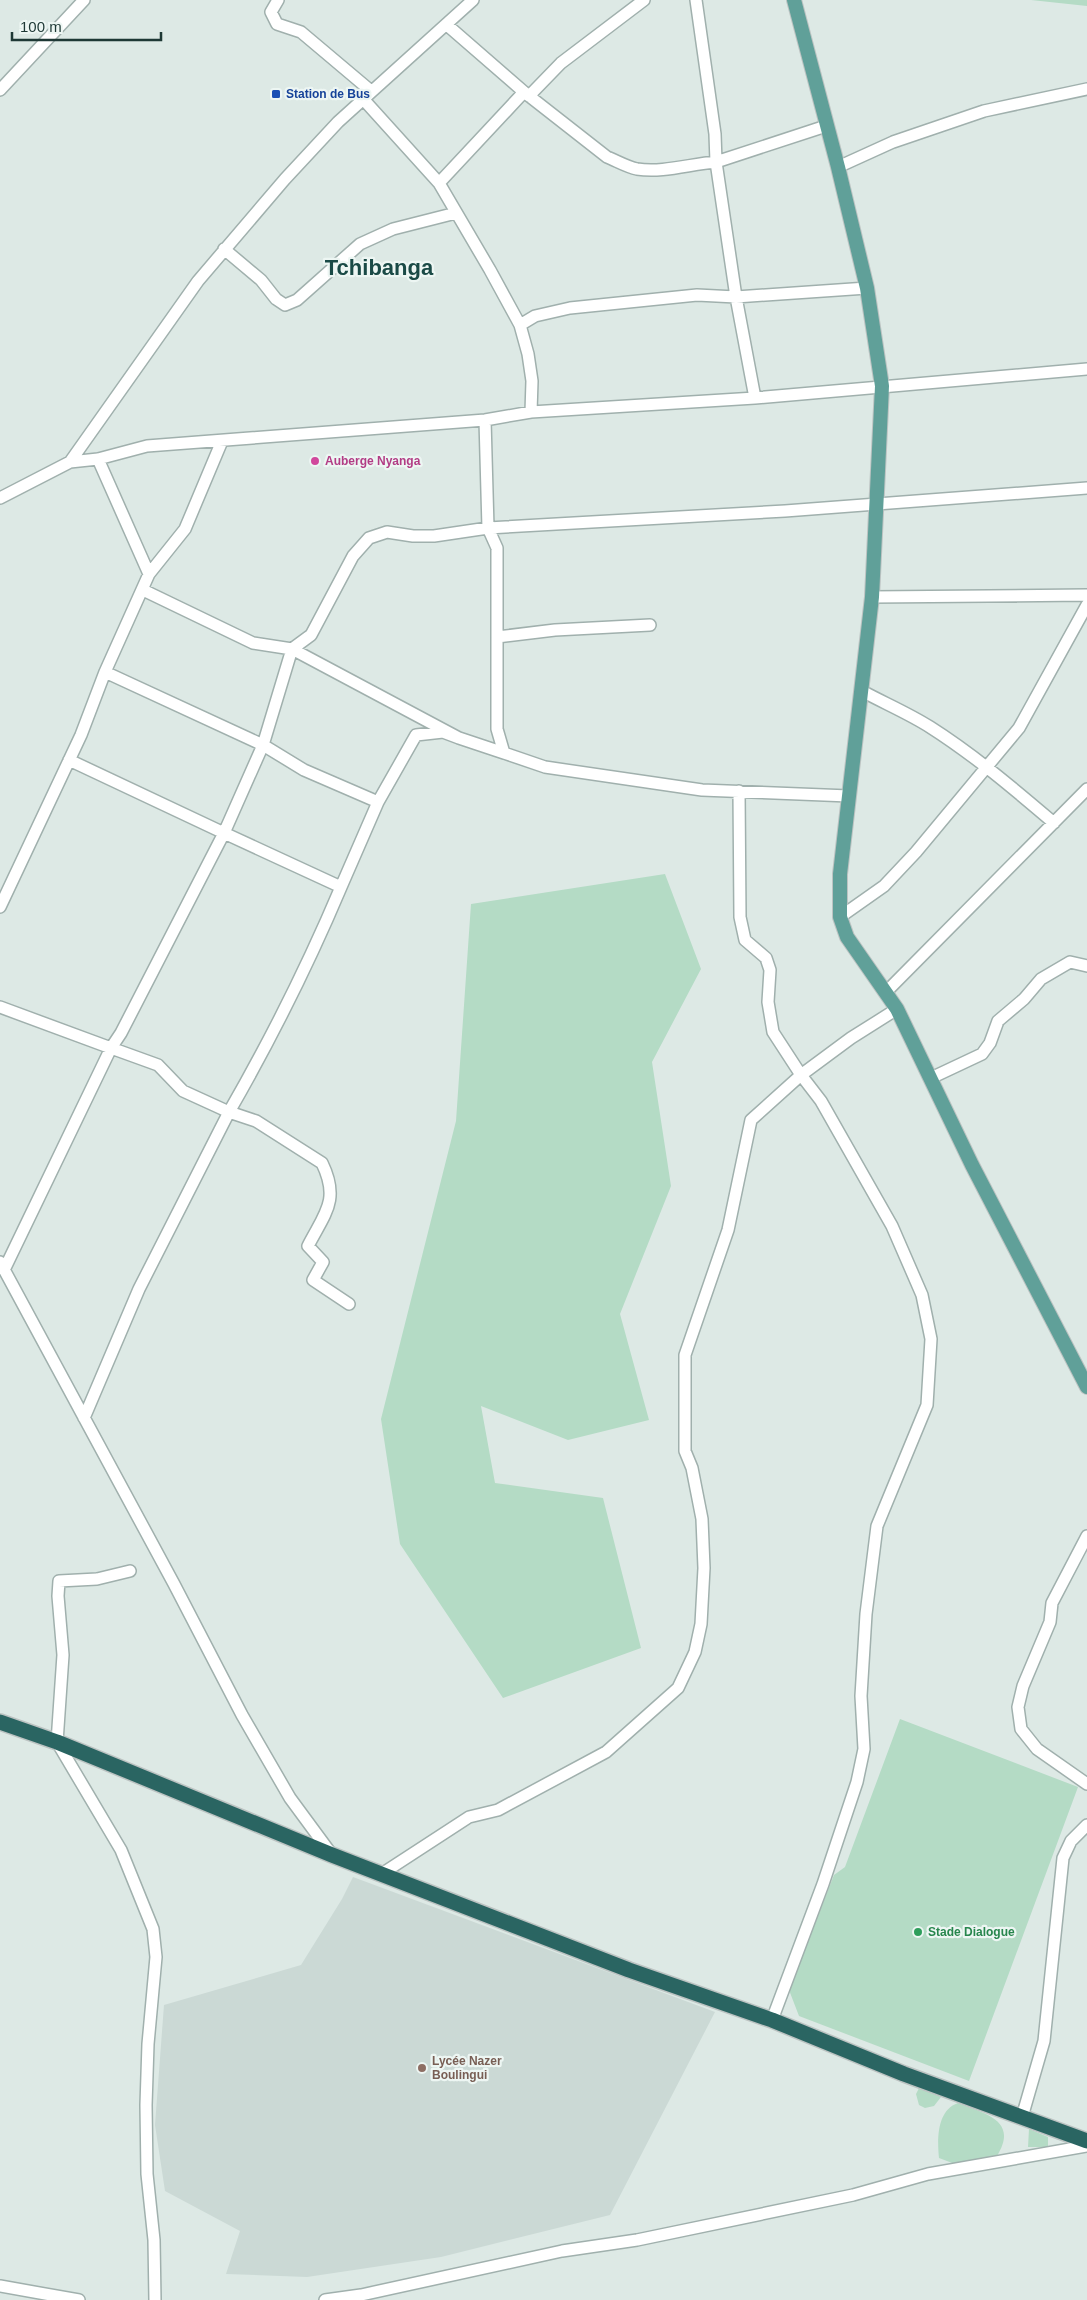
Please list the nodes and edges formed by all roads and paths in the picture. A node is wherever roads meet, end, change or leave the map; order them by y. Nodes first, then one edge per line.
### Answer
1 (84, 0) edge
2 (278, 0) edge
3 (473, 0) edge
4 (644, 0) edge
5 (696, 0) edge
6 (794, 0) edge
7 (447, 25) junction
8 (1087, 89) edge
9 (0, 90) edge
10 (527, 94) junction
11 (368, 96) junction
12 (826, 126) junction
13 (716, 162) junction
14 (838, 167) junction
15 (438, 183) junction
16 (456, 213) junction
17 (224, 249) junction
18 (867, 288) junction
19 (736, 297) junction
20 (520, 325) junction
21 (1087, 369) edge
22 (882, 386) junction
23 (755, 398) junction
24 (531, 412) junction
25 (485, 420) junction
26 (222, 441) junction
27 (98, 459) junction
28 (70, 462) junction
29 (1087, 488) edge
30 (0, 498) edge
31 (877, 504) junction
32 (488, 528) junction
33 (149, 574) junction
34 (142, 590) junction
35 (1087, 595) edge
36 (872, 597) junction
37 (1087, 605) edge
38 (650, 625) dead end
39 (497, 636) junction
40 (292, 649) junction
41 (104, 672) junction
42 (862, 691) junction
43 (460, 738) junction
44 (263, 745) junction
45 (504, 753) junction
46 (69, 760) junction
47 (987, 766) junction
48 (1087, 789) edge
49 (739, 790) junction
50 (849, 796) junction
51 (378, 802) junction
52 (1054, 823) junction
53 (224, 833) junction
54 (341, 887) junction
55 (0, 907) edge
56 (840, 917) junction
57 (1087, 966) edge
58 (886, 992) junction
59 (0, 1007) edge
60 (897, 1009) junction
61 (110, 1048) junction
62 (800, 1075) junction
63 (932, 1078) junction
64 (229, 1112) junction
65 (2, 1266) edge
66 (349, 1304) dead end
67 (1087, 1387) edge
68 (84, 1418) junction
69 (1087, 1536) edge
70 (130, 1571) dead end
71 (0, 1722) edge
72 (57, 1742) junction
73 (1087, 1784) edge
74 (1087, 1825) edge
75 (332, 1855) junction
76 (383, 1873) junction
77 (772, 2020) junction
78 (1022, 2117) junction
79 (1087, 2141) edge
80 (1087, 2146) edge
81 (0, 2286) edge
82 (79, 2300) edge
83 (155, 2300) edge
84 (325, 2300) edge

1 - 9 street
2 - 11 street
3 - 7 street
4 - 10 street
5 - 13 street
6 - 12 main road
7 - 10 street
7 - 11 street
8 - 14 street
10 - 13 street
10 - 15 street
11 - 15 street
11 - 17 street
12 - 13 street
12 - 14 main road
13 - 19 street
14 - 18 main road
15 - 16 street
16 - 17 street
16 - 20 street
17 - 28 street
18 - 19 street
18 - 22 main road
19 - 20 street
19 - 23 street
20 - 24 street
21 - 22 street
22 - 23 street
22 - 31 main road
23 - 24 street
24 - 25 street
25 - 26 street
25 - 32 street
26 - 27 street
26 - 33 street
27 - 28 street
27 - 33 street
28 - 30 street
29 - 31 street
31 - 32 street
31 - 36 main road
32 - 39 street
32 - 40 street
33 - 34 street
34 - 40 street
34 - 41 street
35 - 36 street
36 - 42 main road
37 - 47 street
38 - 39 street
39 - 45 street
40 - 43 street
40 - 44 street
41 - 44 street
41 - 46 street
42 - 47 street
42 - 50 main road
43 - 45 street
43 - 51 street
44 - 51 street
44 - 53 street
45 - 49 street
46 - 53 street
46 - 55 street
47 - 52 street
47 - 56 street
48 - 52 street
49 - 50 street
49 - 62 street
50 - 56 main road
51 - 54 street
52 - 58 street
53 - 54 street
53 - 61 street
54 - 64 street
56 - 58 main road
57 - 63 street
58 - 60 main road
59 - 61 street
60 - 62 street
60 - 63 main road
61 - 64 street
61 - 65 street
62 - 76 street
62 - 77 street
63 - 67 main road
64 - 66 street
64 - 68 street
65 - 68 street
68 - 75 street
69 - 73 street
70 - 72 street
71 - 72 highway
72 - 75 highway
72 - 83 street
74 - 78 street
75 - 76 highway
76 - 77 highway
77 - 78 highway
78 - 79 highway
80 - 84 street
81 - 82 street

